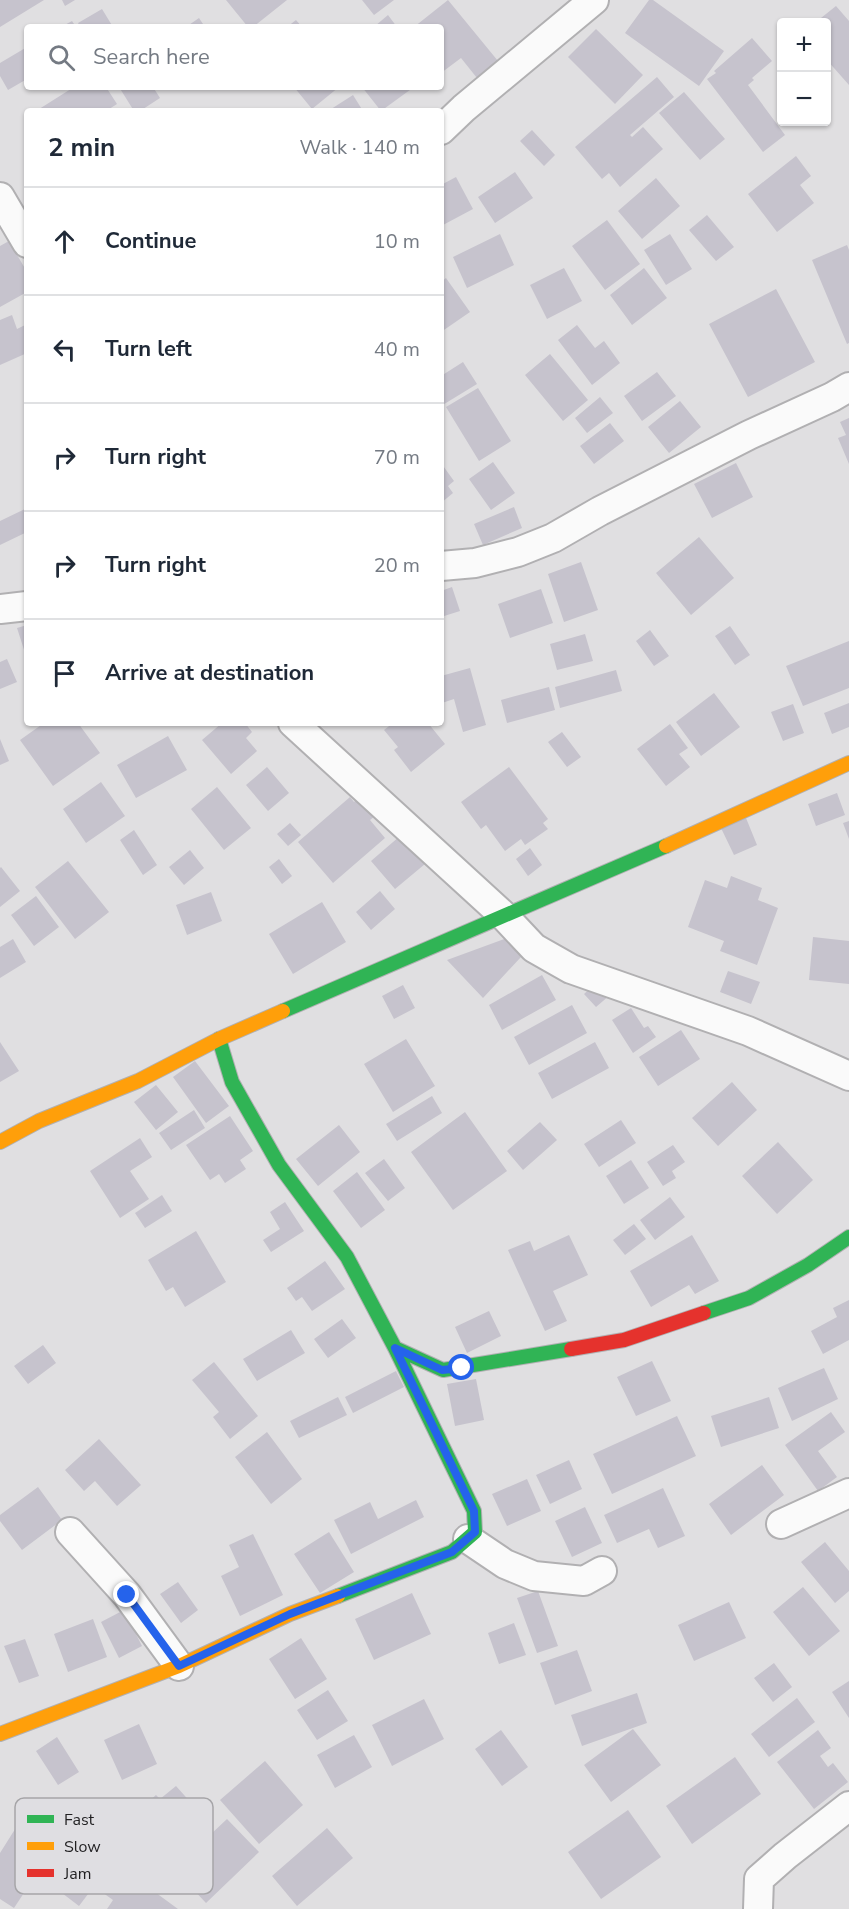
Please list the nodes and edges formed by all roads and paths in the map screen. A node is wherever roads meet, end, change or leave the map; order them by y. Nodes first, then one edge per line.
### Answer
1 (594, 0) edge
2 (444, 127) edge
3 (0, 197) edge
4 (24, 238) edge
5 (849, 387) edge
6 (444, 566) edge
7 (24, 606) edge
8 (0, 609) edge
9 (296, 726) edge
10 (849, 763) edge
11 (503, 915) junction
12 (219, 1039) junction
13 (849, 1076) edge
14 (0, 1142) edge
15 (849, 1237) edge
16 (395, 1348) junction
17 (849, 1493) edge
18 (781, 1524) dead end
19 (70, 1532) dead end
20 (468, 1539) junction
21 (602, 1571) dead end
22 (179, 1666) junction
23 (0, 1734) edge
24 (849, 1806) edge
25 (758, 1909) edge

1 - 2 street
3 - 4 street
5 - 6 street
7 - 8 street
9 - 11 street
10 - 11 street
11 - 12 street
11 - 13 street
12 - 14 street
12 - 16 street
15 - 16 street
16 - 20 street
17 - 18 street
19 - 22 street
20 - 21 street
20 - 22 street
22 - 23 street
24 - 25 street

